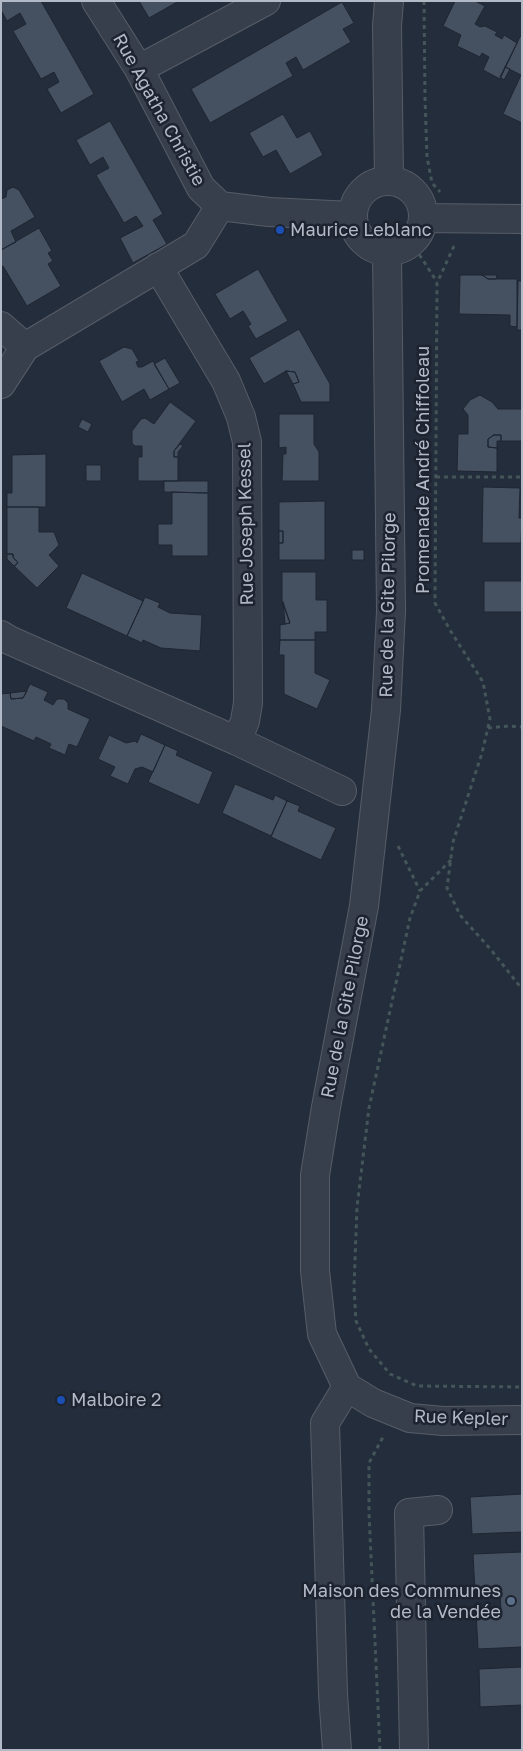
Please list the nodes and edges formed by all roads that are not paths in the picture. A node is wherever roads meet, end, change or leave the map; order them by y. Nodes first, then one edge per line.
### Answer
1 (96, 1) edge
2 (266, 1) edge
3 (389, 1) edge
4 (140, 69) junction
5 (389, 180) junction
6 (220, 206) junction
7 (352, 216) junction
8 (424, 218) junction
9 (522, 220) edge
10 (386, 252) junction
11 (158, 267) junction
12 (1, 326) edge
13 (25, 347) junction
14 (1, 384) edge
15 (1, 635) edge
16 (237, 741) junction
17 (342, 792) dead end
18 (347, 1387) junction
19 (522, 1420) edge
20 (438, 1510) dead end
21 (337, 1750) edge
22 (414, 1750) edge

1 - 4 street, Rue Agatha Christie
2 - 4 street
3 - 5 street
4 - 6 street, Rue Agatha Christie
5 - 7 street
5 - 8 street
6 - 7 street
6 - 11 street
7 - 10 street
8 - 9 street
8 - 10 street
10 - 18 street, Rue de la Gite Pilorge
11 - 13 street
11 - 16 street, Rue Joseph Kessel
12 - 13 street
13 - 14 street
15 - 16 street
16 - 17 street
18 - 19 street, Rue Kepler
18 - 21 street
20 - 22 street

